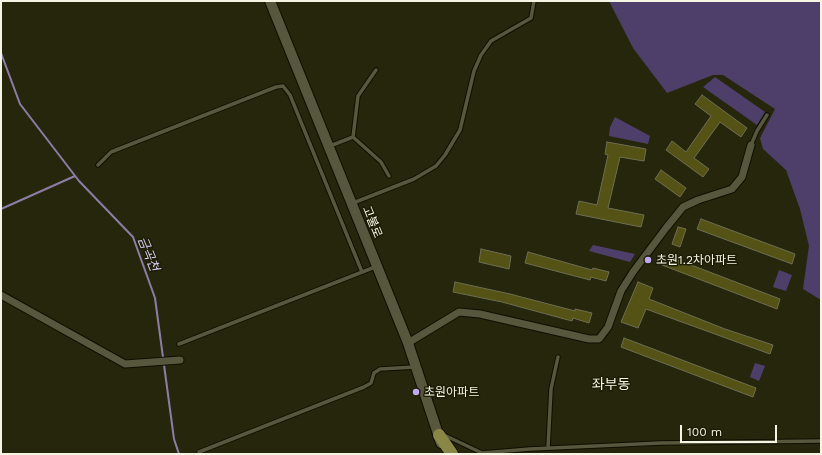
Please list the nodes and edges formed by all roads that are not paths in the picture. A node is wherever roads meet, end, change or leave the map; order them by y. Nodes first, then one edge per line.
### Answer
1 (270, 1) edge
2 (534, 1) edge
3 (376, 70) dead end
4 (767, 115) dead end
5 (353, 137) junction
6 (751, 145) joint
7 (328, 147) junction
8 (98, 166) dead end
9 (389, 176) dead end
10 (350, 204) junction
11 (376, 266) junction
12 (362, 272) junction
13 (1, 295) edge
14 (408, 343) junction
15 (179, 344) dead end
16 (558, 357) dead end
17 (180, 360) dead end
18 (416, 367) junction
19 (438, 433) junction
20 (821, 441) edge
21 (808, 442) junction
22 (548, 448) junction
23 (807, 448) dead end
24 (199, 452) dead end
25 (437, 454) edge
26 (445, 454) edge
27 (452, 454) edge

1 - 7 main road, 고불로
2 - 10 lane
3 - 5 lane
4 - 6 lane
5 - 7 lane
5 - 9 lane
6 - 14 street
7 - 10 main road, 고불로
8 - 12 lane
10 - 11 main road, 고불로
11 - 12 lane
11 - 14 main road, 고불로
12 - 15 lane
13 - 17 street
14 - 18 main road, 고불로
16 - 22 lane
18 - 19 main road, 고불로
18 - 24 lane
19 - 22 lane
19 - 25 highway
19 - 26 main road, 고불로
19 - 27 highway
20 - 21 lane
21 - 22 lane
21 - 23 lane

